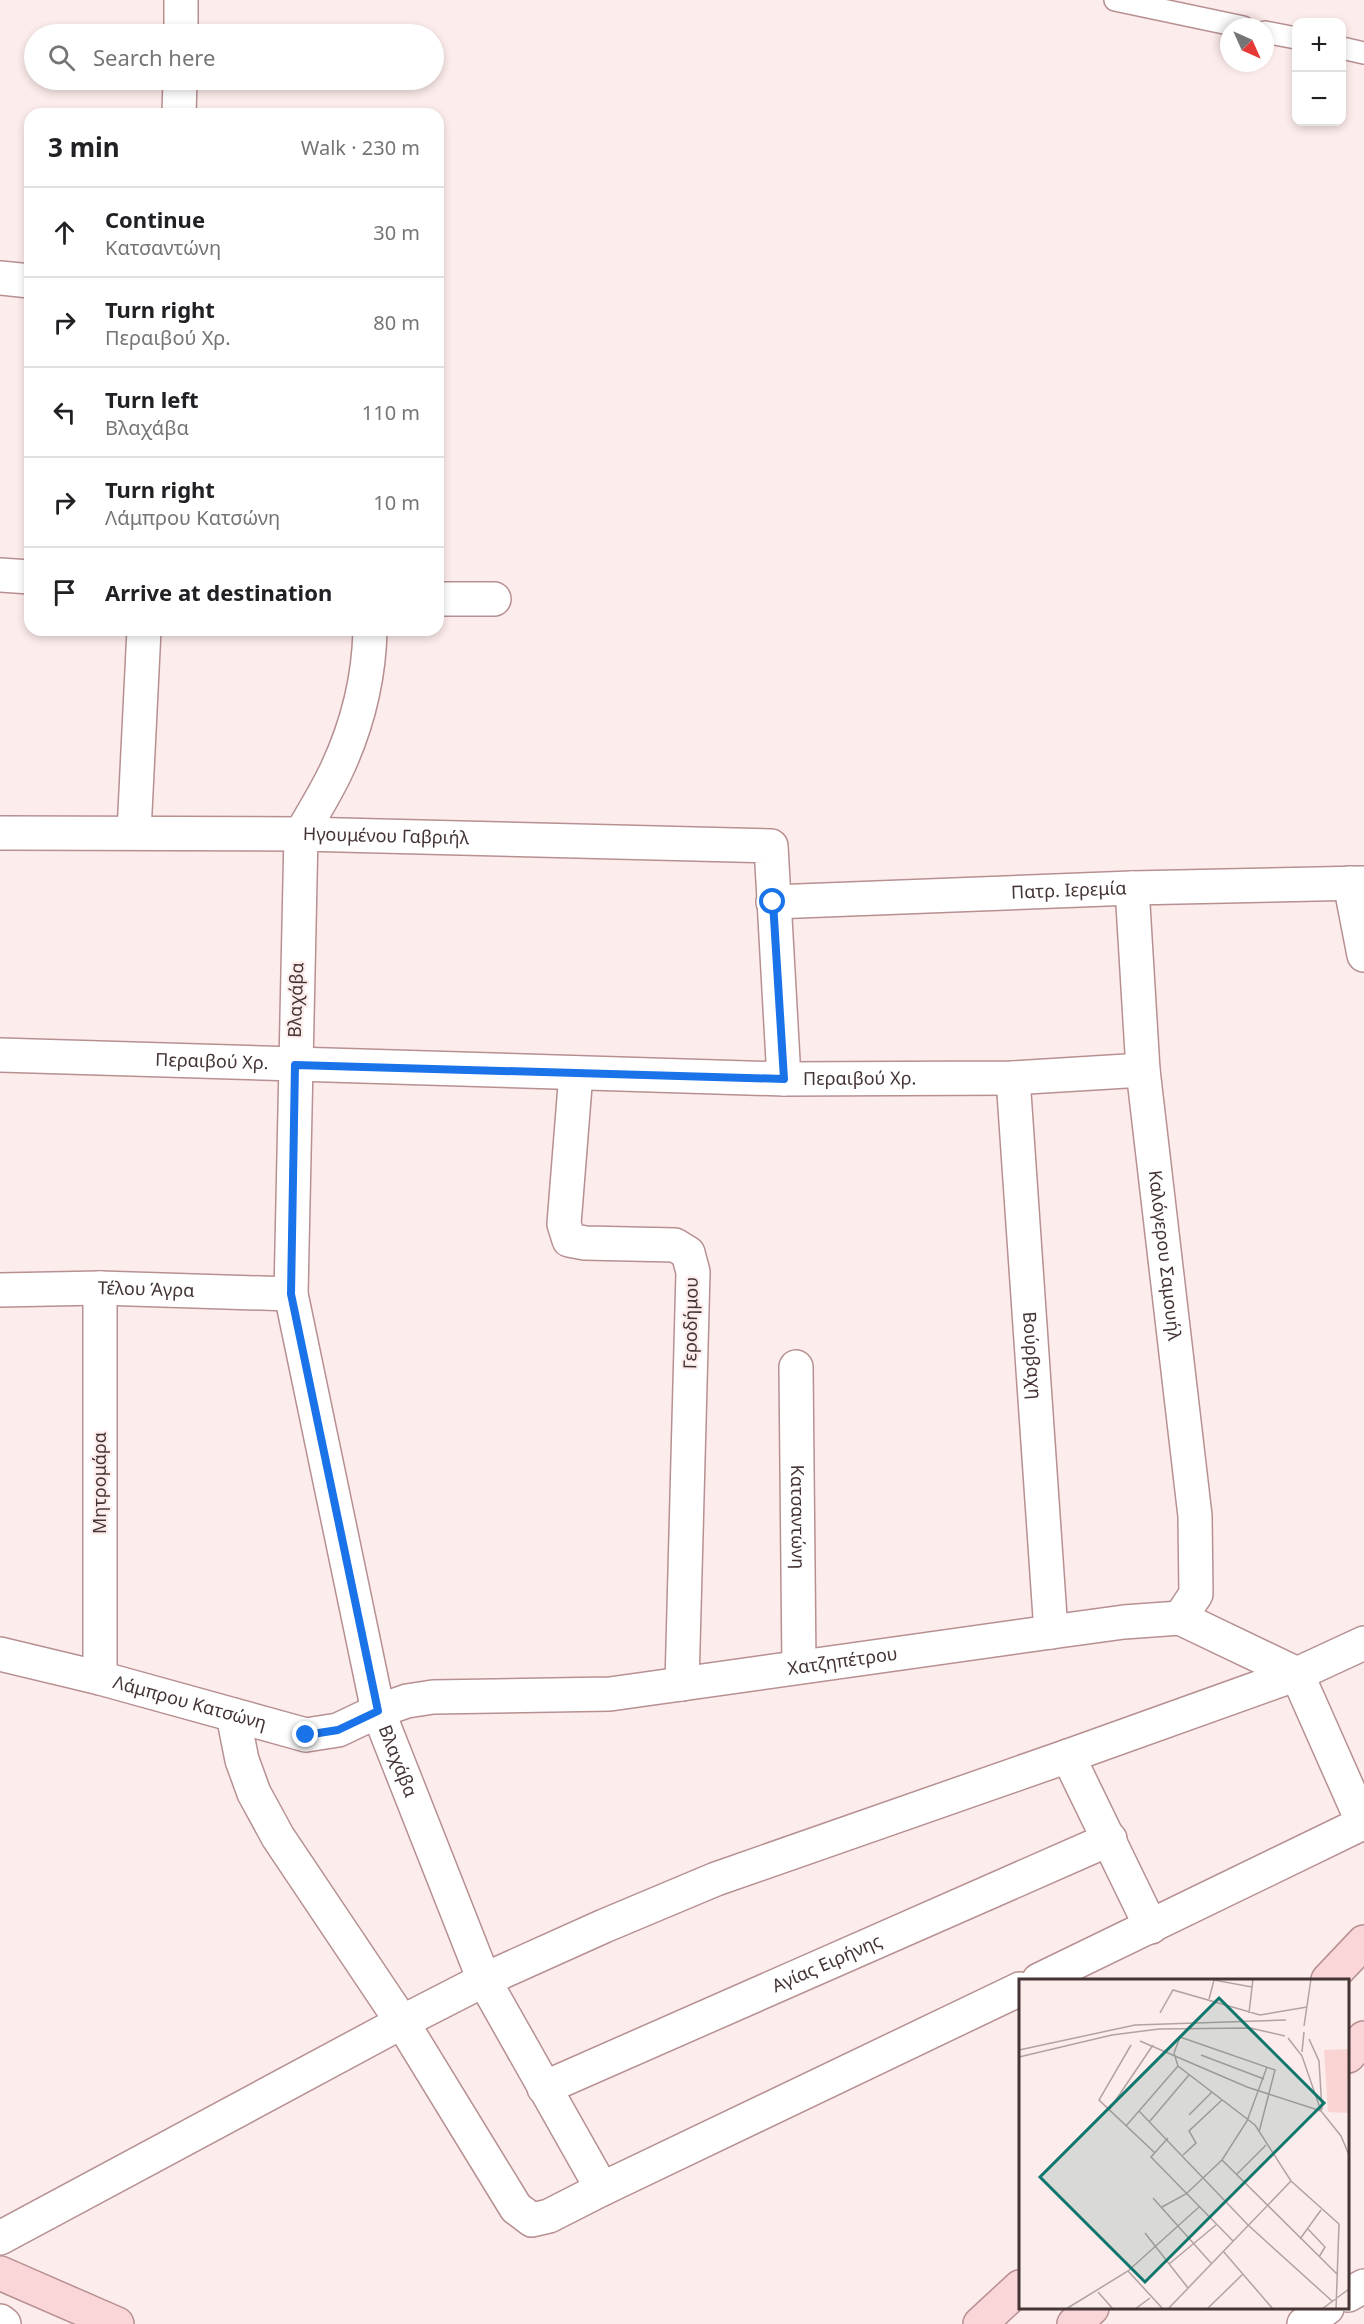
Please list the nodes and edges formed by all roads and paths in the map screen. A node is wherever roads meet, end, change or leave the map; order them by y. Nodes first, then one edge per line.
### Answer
1 (181, 0) edge
2 (1115, 0) edge
3 (1220, 22) edge
4 (181, 24) edge
5 (1274, 34) edge
6 (1292, 37) edge
7 (1346, 49) edge
8 (1364, 52) edge
9 (180, 90) edge
10 (179, 108) edge
11 (0, 278) edge
12 (24, 280) edge
13 (0, 574) edge
14 (24, 576) edge
15 (444, 599) edge
16 (494, 599) dead end
17 (144, 636) edge
18 (370, 636) edge
19 (0, 832) edge
20 (134, 832) junction
21 (301, 834) junction
22 (1357, 883) edge
23 (1132, 888) junction
24 (773, 902) junction
25 (1364, 955) edge
26 (0, 1054) edge
27 (295, 1065) junction
28 (1143, 1070) junction
29 (576, 1073) junction
30 (1013, 1078) junction
31 (784, 1079) junction
32 (100, 1288) junction
33 (0, 1290) edge
34 (291, 1294) junction
35 (796, 1367) dead end
36 (1180, 1618) junction
37 (1051, 1632) junction
38 (1364, 1643) edge
39 (0, 1654) edge
40 (800, 1667) junction
41 (1297, 1674) junction
42 (100, 1678) junction
43 (682, 1684) junction
44 (378, 1711) junction
45 (233, 1715) junction
46 (1068, 1756) junction
47 (1110, 1839) junction
48 (1151, 1927) junction
49 (1364, 1942) edge
50 (1041, 1979) edge
51 (1329, 1979) edge
52 (484, 1980) junction
53 (1019, 1989) edge
54 (402, 2022) junction
55 (1364, 2038) edge
56 (1349, 2054) edge
57 (544, 2088) junction
58 (602, 2188) junction
59 (0, 2238) edge
60 (0, 2273) edge
61 (1364, 2286) edge
62 (1019, 2287) edge
63 (1349, 2294) edge
64 (1090, 2309) edge
65 (1324, 2309) edge
66 (0, 2321) edge
67 (4, 2324) edge
68 (117, 2324) edge
69 (980, 2324) edge
70 (1074, 2324) edge
71 (1304, 2324) edge

1 - 4 street
2 - 3 lane
5 - 6 lane
7 - 8 lane
9 - 10 street
11 - 12 street
13 - 14 street
15 - 16 street
17 - 20 street
18 - 21 street, Βλαχάβα
19 - 20 street, Ηγουμένου Γαβριήλ
20 - 21 street, Ηγουμένου Γαβριήλ
21 - 24 street, Ηγουμένου Γαβριήλ
21 - 27 street, Βλαχάβα
22 - 23 street, Πατρ. Ιερεμία
22 - 25 street
23 - 24 street, Πατρ. Ιερεμία
23 - 28 street, Καλόγερου Σαμουήλ
24 - 31 street
26 - 27 street, Περαιβού Χρ.
27 - 29 street, Περαιβού Χρ.
27 - 34 street, Βλαχάβα
28 - 30 street, Περαιβού Χρ.
28 - 36 street, Καλόγερου Σαμουήλ
29 - 31 street, Περαιβού Χρ.
29 - 43 street, Γεροδήμου
30 - 31 street, Περαιβού Χρ.
30 - 37 street, Βούρβαχη
32 - 33 street, Τέλου Άγρα
32 - 34 street, Τέλου Άγρα
32 - 42 street, Μητρομάρα
34 - 44 street, Βλαχάβα
35 - 40 street, Κατσαντώνη
36 - 37 street, Χατζηπέτρου
36 - 41 street, Χατζηπέτρου
37 - 40 street, Χατζηπέτρου
38 - 41 street
39 - 42 street, Λάμπρου Κατσώνη
40 - 43 street, Χατζηπέτρου
41 - 46 street
41 - 48 street
42 - 45 street, Λάμπρου Κατσώνη
43 - 44 street, Χατζηπέτρου
44 - 45 street, Λάμπρου Κατσώνη
44 - 52 street, Βλαχάβα
45 - 54 street
46 - 47 street
46 - 52 street
47 - 48 street
47 - 57 street, Αγίας Ειρήνης
48 - 50 street
49 - 51 main road
52 - 54 street
52 - 57 street, Βλαχάβα
53 - 58 street
54 - 58 street
54 - 59 street
55 - 56 main road
57 - 58 street, Βλαχάβα
60 - 68 main road
61 - 63 street
62 - 69 main road
64 - 70 main road
65 - 71 street
66 - 67 street

